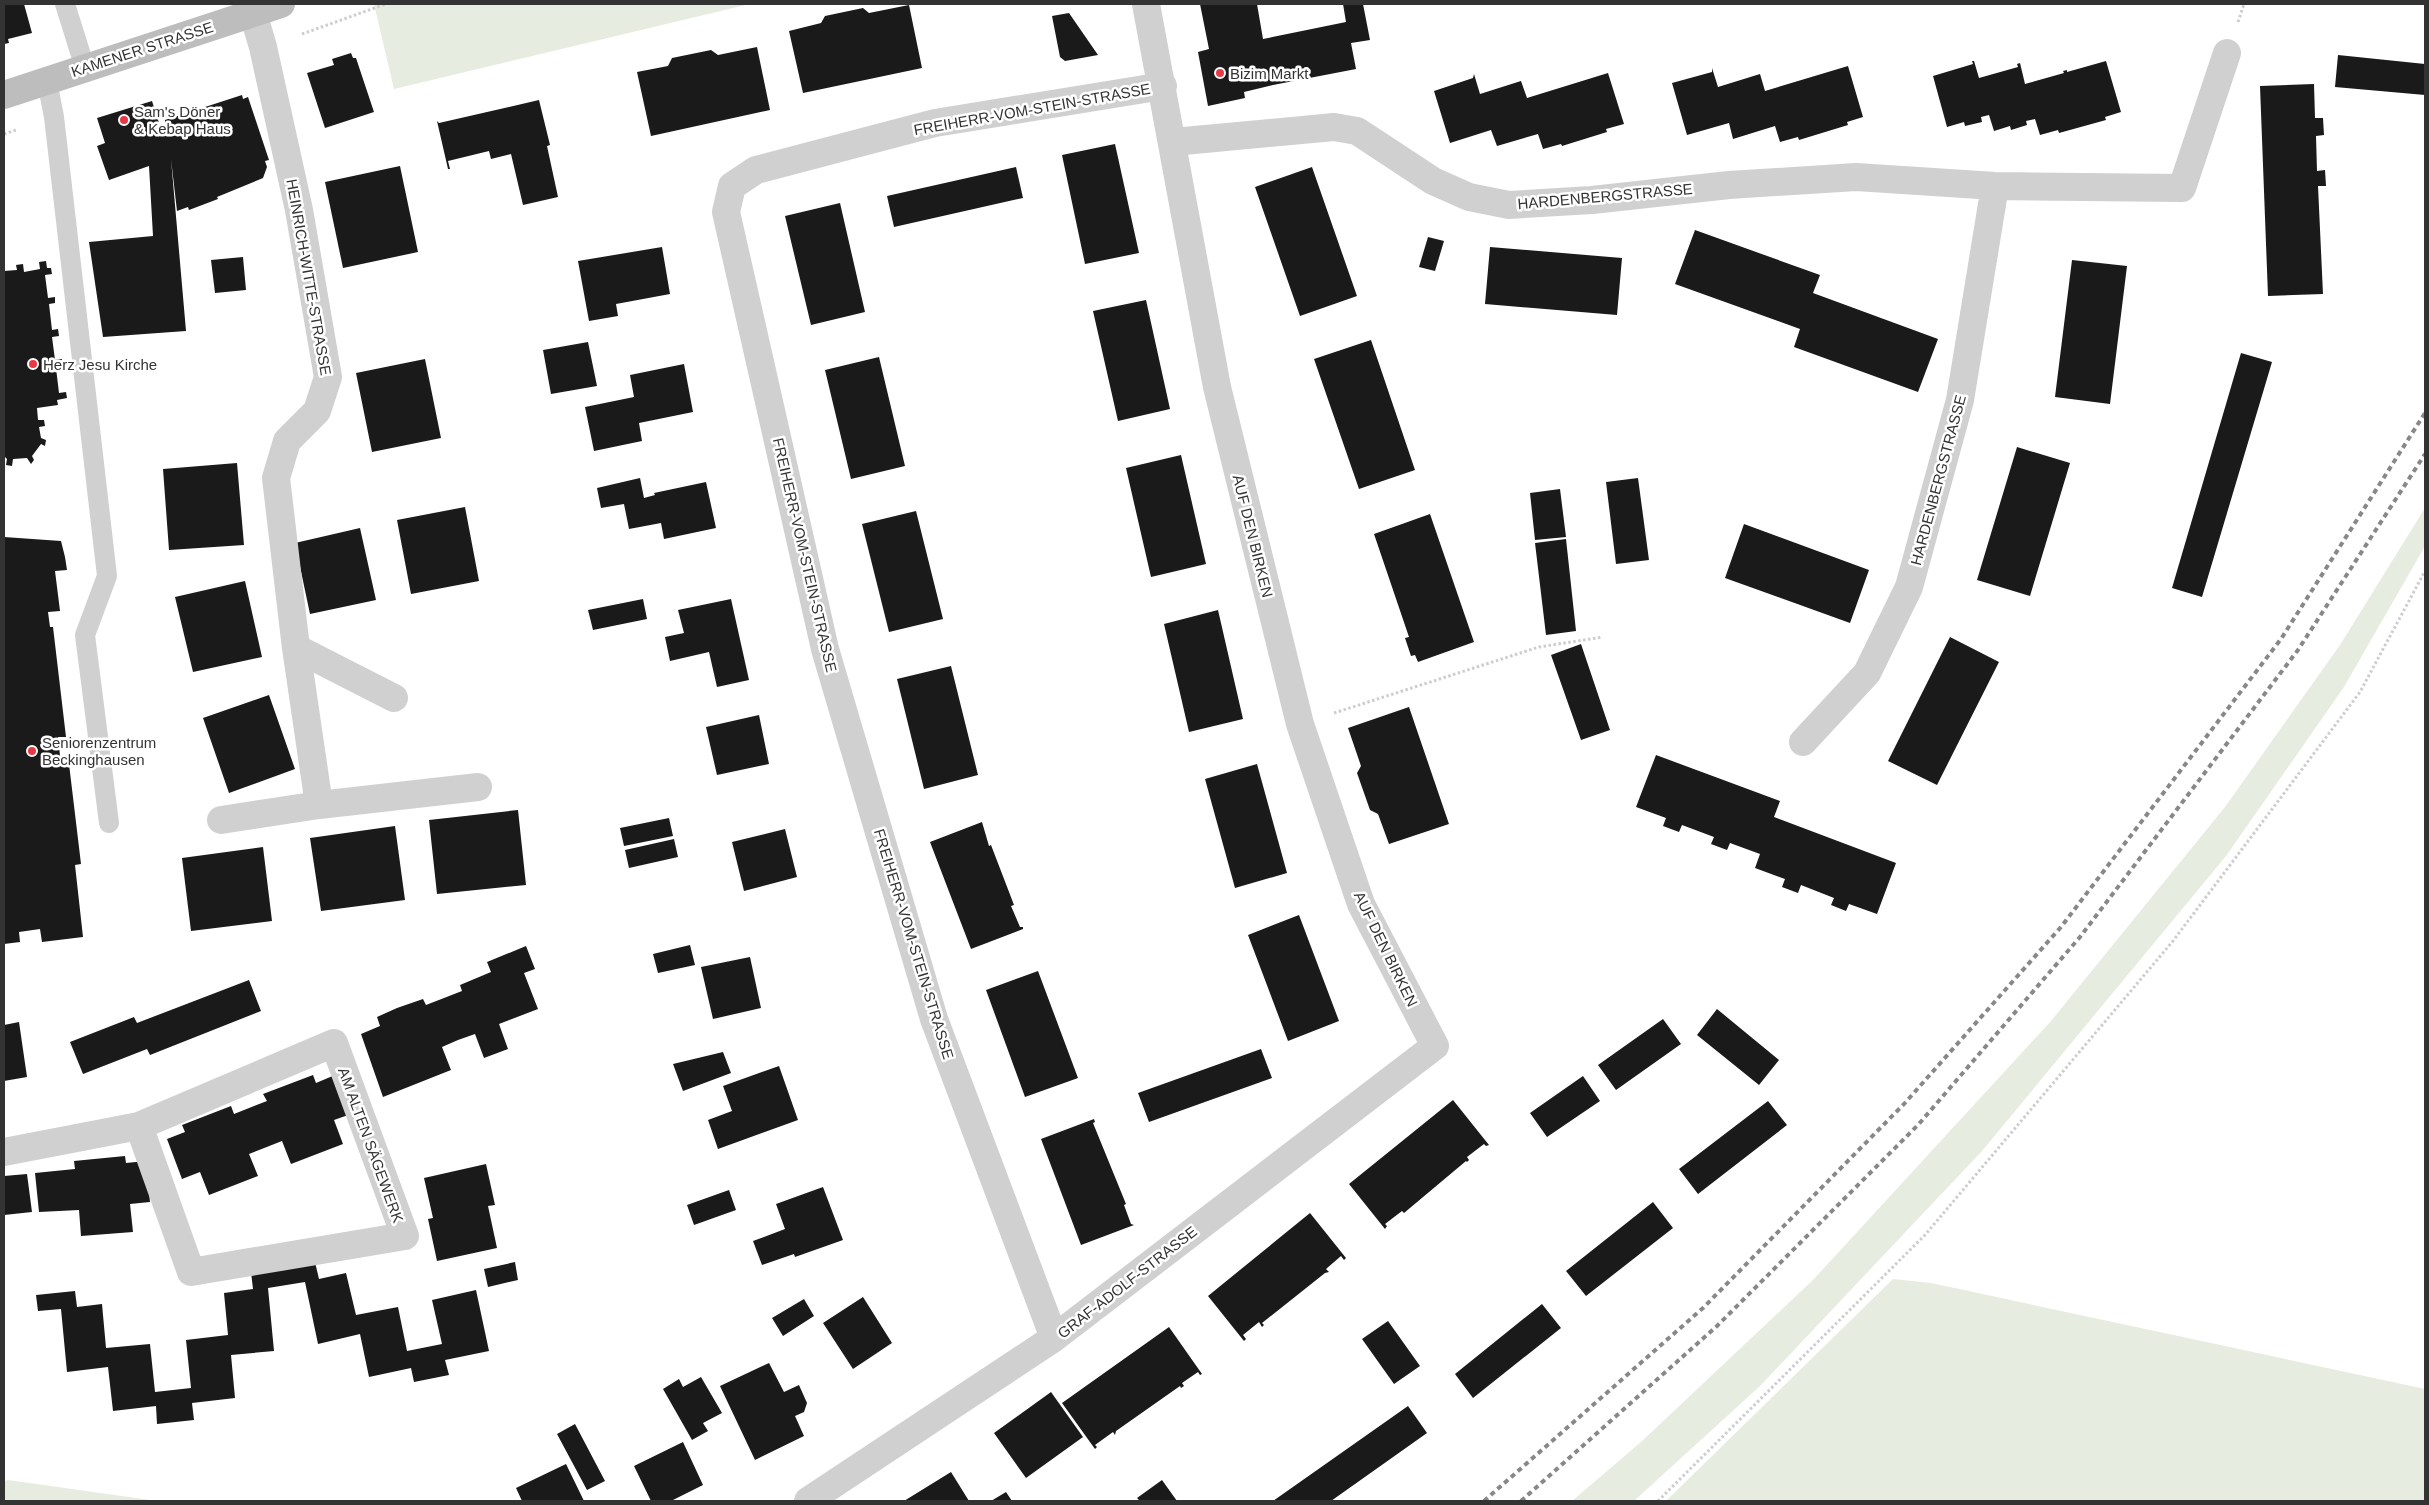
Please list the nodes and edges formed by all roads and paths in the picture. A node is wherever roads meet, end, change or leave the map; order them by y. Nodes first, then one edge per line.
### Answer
1 (65, 4) edge
2 (281, 4) edge
3 (1146, 4) edge
4 (253, 13) junction
5 (2227, 53) dead end
6 (85, 68) junction
7 (47, 81) junction
8 (1163, 86) junction
9 (4, 95) edge
10 (1173, 142) junction
11 (1995, 186) junction
12 (2425, 570) edge
13 (1602, 637) dead end
14 (296, 648) junction
15 (394, 698) dead end
16 (1300, 724) junction
17 (1803, 742) dead end
18 (478, 787) dead end
19 (319, 805) junction
20 (221, 820) dead end
21 (109, 823) dead end
22 (1434, 1046) joint
23 (139, 1126) junction
24 (4, 1152) edge
25 (1054, 1338) junction
26 (808, 1501) edge
27 (1658, 1501) edge

1 - 6 lane
2 - 4 main road, KAMENER STRASSE
3 - 8 street, AUF DEN BIRKEN
4 - 6 main road, KAMENER STRASSE
4 - 14 street, HEINRICH-WITTE-STRASSE
5 - 11 street, HARDENBERGSTRASSE
6 - 7 main road, KAMENER STRASSE
7 - 9 main road, KAMENER STRASSE
7 - 21 lane
8 - 10 street, AUF DEN BIRKEN
8 - 25 street, FREIHERR-VOM-STEIN-STRASSE
10 - 11 street, HARDENBERGSTRASSE
10 - 16 street, AUF DEN BIRKEN
11 - 17 street, HARDENBERGSTRASSE
12 - 27 path
13 - 16 path
14 - 15 street
14 - 19 street, HEINRICH-WITTE-STRASSE
16 - 22 street, AUF DEN BIRKEN
18 - 19 street
19 - 20 street
22 - 25 street, GRAF-ADOLF-STRASSE
23 - 23 street, AM ALTEN SÄGEWERK
23 - 24 street, AM ALTEN SÄGEWERK
25 - 26 street, GRAF-ADOLF-STRASSE

